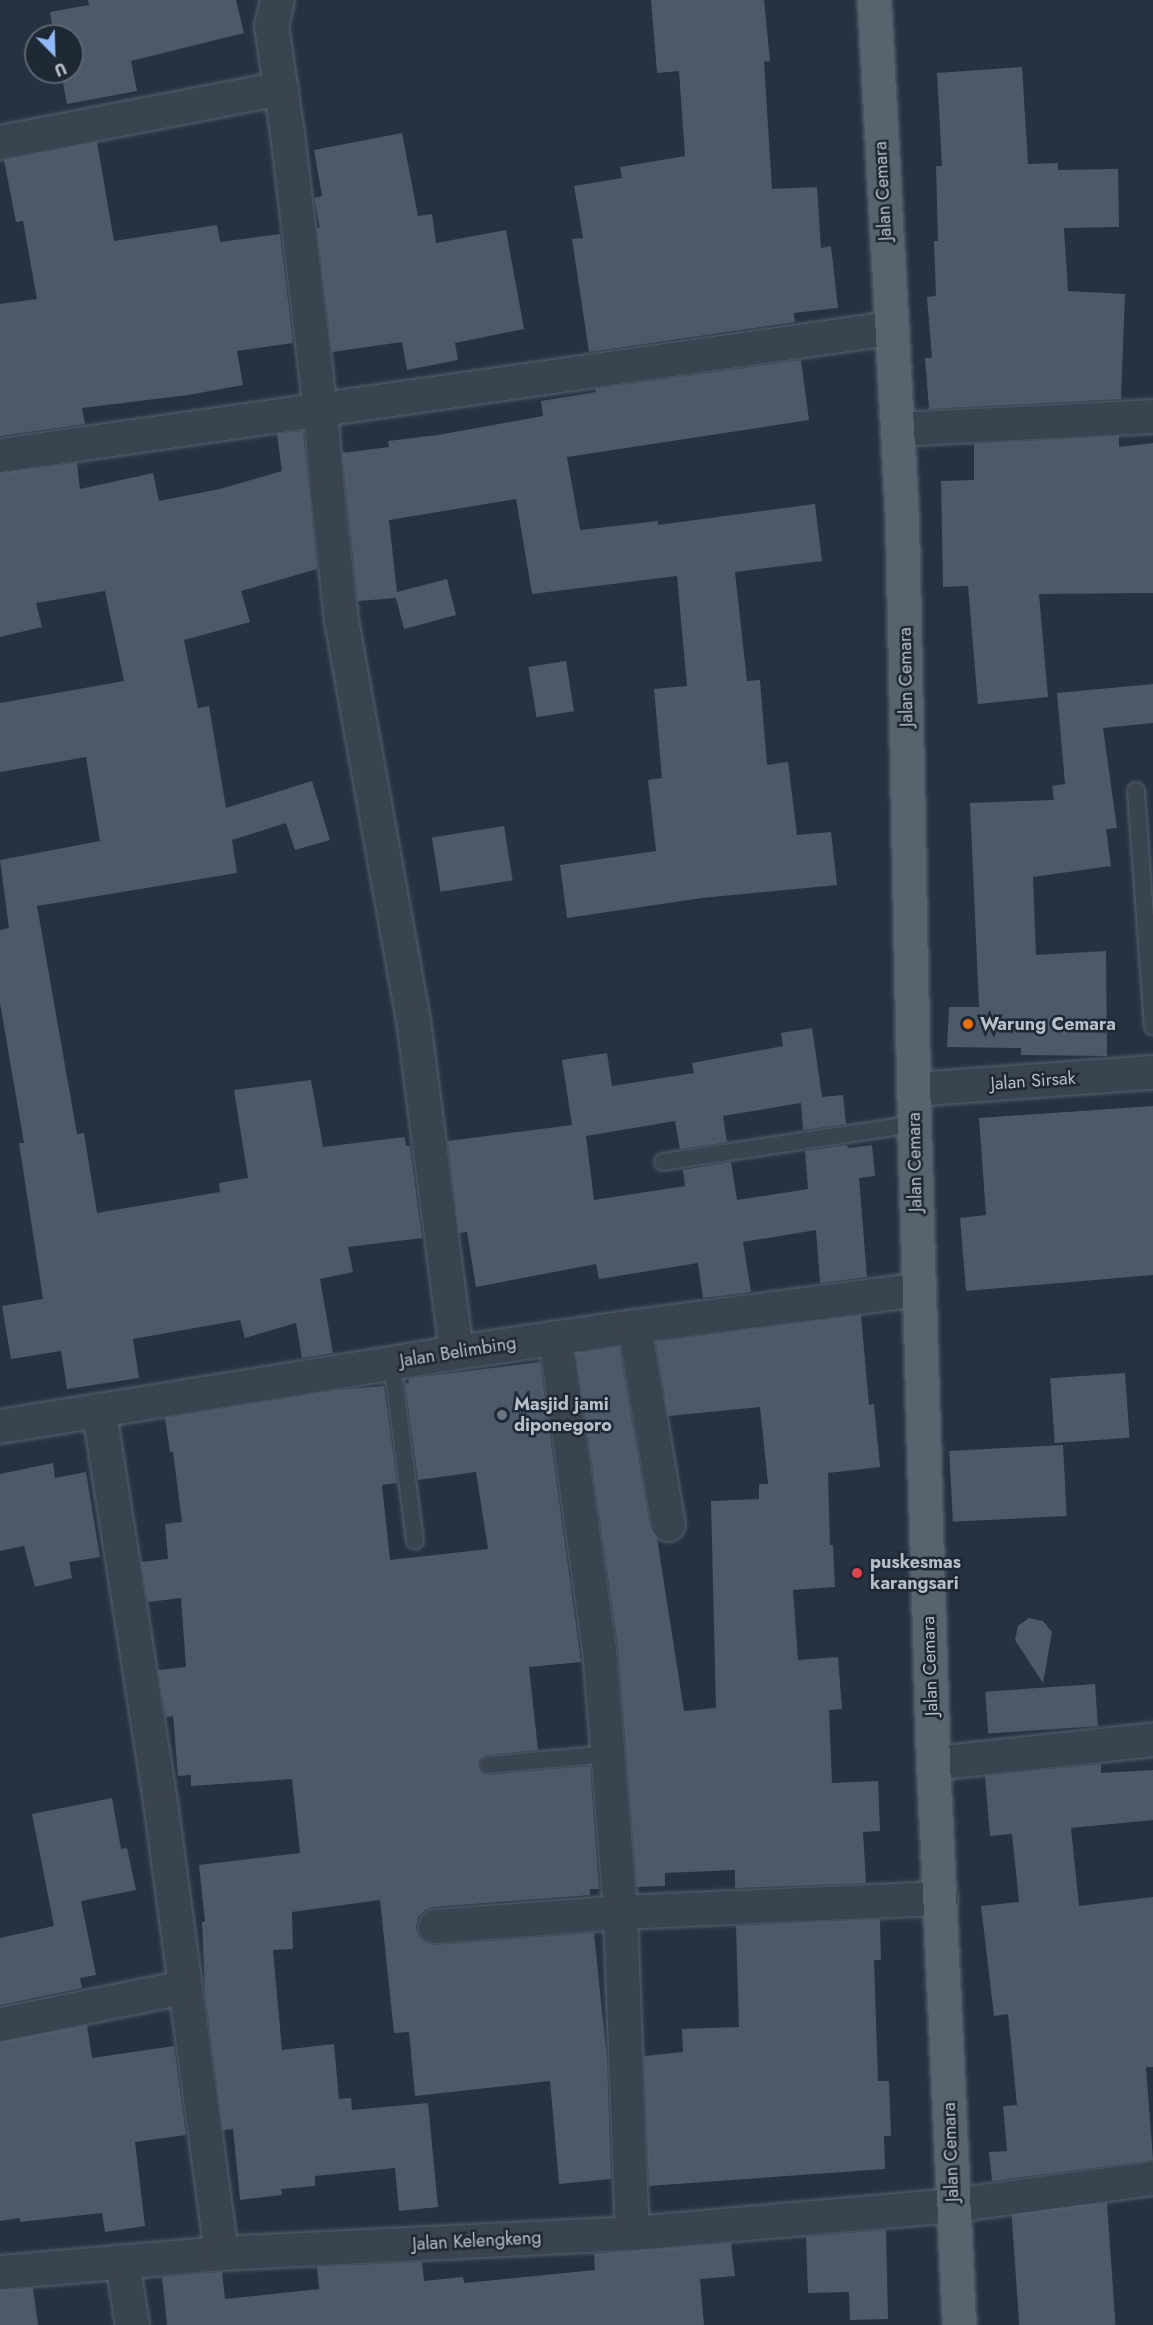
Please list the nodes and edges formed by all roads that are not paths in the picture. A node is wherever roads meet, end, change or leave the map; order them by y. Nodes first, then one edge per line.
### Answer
1 (277, 0) edge
2 (874, 0) edge
3 (280, 88) junction
4 (0, 142) edge
5 (890, 328) junction
6 (320, 409) junction
7 (1153, 416) edge
8 (897, 429) junction
9 (0, 455) edge
10 (1136, 791) dead end
11 (1153, 1026) edge
12 (1153, 1072) edge
13 (914, 1089) junction
14 (914, 1124) junction
15 (663, 1162) dead end
16 (918, 1289) junction
17 (634, 1326) junction
18 (555, 1337) junction
19 (456, 1352) junction
20 (392, 1362) junction
21 (99, 1412) junction
22 (0, 1426) edge
23 (668, 1524) dead end
24 (415, 1541) dead end
25 (1153, 1739) edge
26 (608, 1754) junction
27 (933, 1763) junction
28 (488, 1765) dead end
29 (941, 1898) junction
30 (620, 1912) junction
31 (435, 1926) dead end
32 (183, 1987) junction
33 (0, 2024) edge
34 (1153, 2178) edge
35 (953, 2205) junction
36 (632, 2233) junction
37 (221, 2253) junction
38 (122, 2262) junction
39 (0, 2272) edge
40 (132, 2325) edge
41 (959, 2325) edge

1 - 3 street
2 - 5 main road, Jalan Cemara
3 - 4 street
3 - 6 street
5 - 6 street
5 - 8 main road, Jalan Cemara
6 - 9 street
6 - 19 street
7 - 8 street
8 - 13 main road, Jalan Cemara
10 - 11 lane
12 - 13 street, Jalan Sirsak
13 - 14 main road, Jalan Cemara
14 - 15 lane
14 - 16 main road, Jalan Cemara
16 - 17 street, Jalan Belimbing
16 - 27 main road, Jalan Cemara
17 - 18 street, Jalan Belimbing
17 - 23 street
18 - 19 street, Jalan Belimbing
18 - 26 street
19 - 20 street, Jalan Belimbing
20 - 21 street, Jalan Belimbing
20 - 24 lane
21 - 22 street, Jalan Belimbing
21 - 32 street
25 - 27 street
26 - 28 lane
26 - 30 street
27 - 29 main road, Jalan Cemara
29 - 30 street
29 - 35 main road, Jalan Cemara
30 - 31 street
30 - 36 street
32 - 33 street
32 - 37 street
34 - 35 street, Jalan Kelengkeng
35 - 36 street, Jalan Kelengkeng
35 - 41 main road, Jalan Cemara
36 - 37 street, Jalan Kelengkeng
37 - 38 street, Jalan Kelengkeng
38 - 39 street, Jalan Kelengkeng
38 - 40 street

